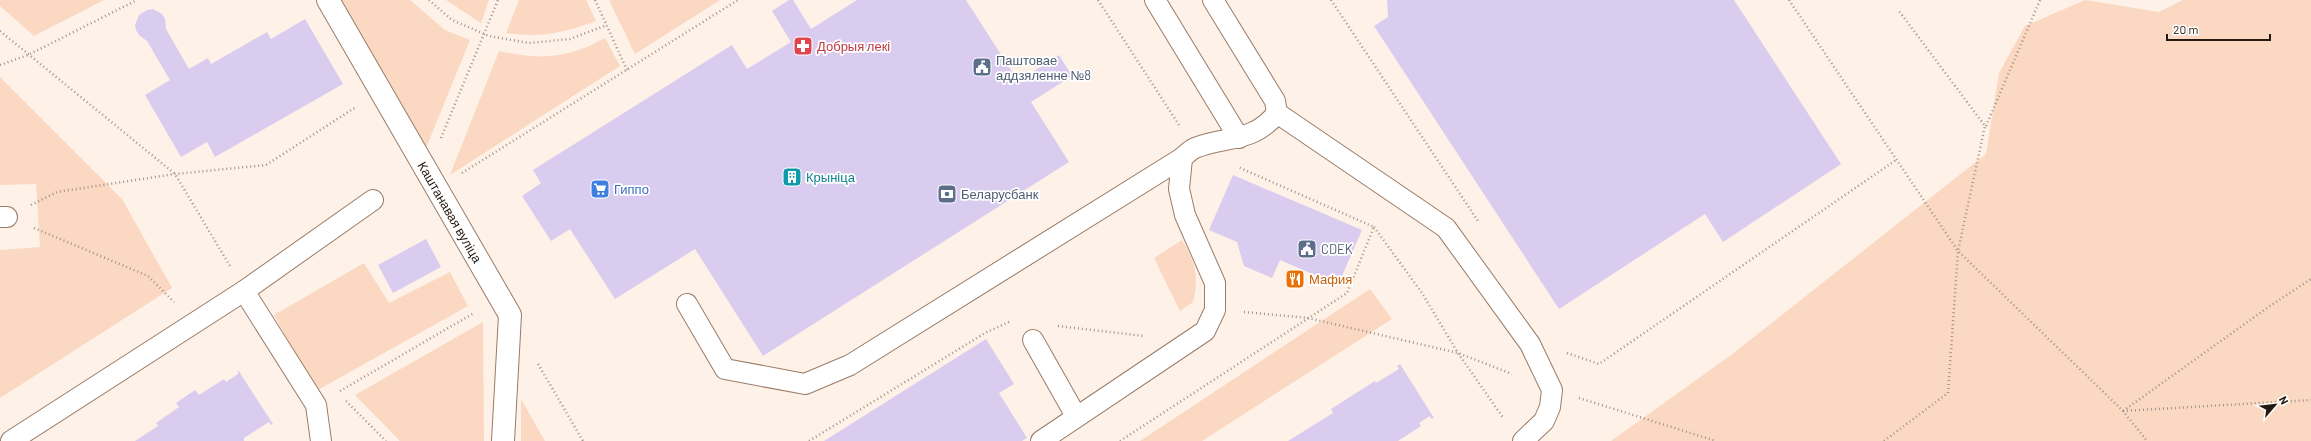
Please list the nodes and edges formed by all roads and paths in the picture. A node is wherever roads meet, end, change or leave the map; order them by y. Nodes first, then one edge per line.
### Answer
1 (137, 0) edge
2 (328, 0) edge
3 (429, 0) edge
4 (498, 0) edge
5 (595, 0) edge
6 (738, 0) edge
7 (1098, 0) edge
8 (1155, 0) edge
9 (1213, 0) edge
10 (1331, 0) edge
11 (1789, 0) edge
12 (2040, 0) edge
13 (1899, 11) dead end
14 (607, 26) junction
15 (0, 31) edge
16 (484, 34) junction
17 (28, 55) junction
18 (0, 65) edge
19 (627, 70) junction
20 (380, 92) junction
21 (1277, 113) junction
22 (1985, 126) junction
23 (1239, 138) junction
24 (1188, 153) junction
25 (1896, 160) junction
26 (175, 174) junction
27 (432, 181) junction
28 (373, 200) dead end
29 (4, 217) edge
30 (1374, 226) junction
31 (1483, 228) dead end
32 (1958, 251) junction
33 (2311, 279) edge
34 (244, 291) junction
35 (500, 298) junction
36 (687, 304) dead end
37 (196, 322) junction
38 (1033, 340) dead end
39 (1563, 347) dead end
40 (537, 361) dead end
41 (1552, 390) junction
42 (2311, 400) edge
43 (2123, 411) junction
44 (1076, 416) junction
45 (1506, 422) dead end
46 (11, 441) edge
47 (321, 441) edge
48 (386, 441) edge
49 (504, 441) edge
50 (583, 441) edge
51 (1041, 441) edge
52 (1120, 441) edge
53 (1523, 441) edge
54 (1716, 441) edge
55 (1884, 441) edge
56 (2147, 441) edge

1 - 17 path
2 - 20 street, Каштанавая вуліца
3 - 16 path
4 - 16 path
5 - 14 path
6 - 19 path
7 - 24 path
8 - 23 lane
9 - 21 lane
10 - 31 path
11 - 25 path
12 - 22 path
13 - 22 path
14 - 16 path
14 - 19 path
15 - 17 path
16 - 27 path
17 - 18 path
17 - 26 path
19 - 27 path
20 - 26 path
20 - 27 street, Каштанавая вуліца
21 - 23 lane
21 - 41 lane
22 - 32 path
23 - 24 lane
24 - 30 path
24 - 36 lane
24 - 44 lane
25 - 32 path
25 - 39 path
26 - 29 path
26 - 34 path
27 - 35 street, Каштанавая вуліца
28 - 34 lane
29 - 37 path
30 - 45 path
30 - 52 path
32 - 43 path
32 - 55 path
33 - 43 path
34 - 37 lane
34 - 47 lane
35 - 48 path
35 - 49 street, Каштанавая вуліца
37 - 46 lane
38 - 44 lane
40 - 50 path
41 - 53 lane
41 - 54 path
42 - 43 path
43 - 56 path
44 - 51 lane

